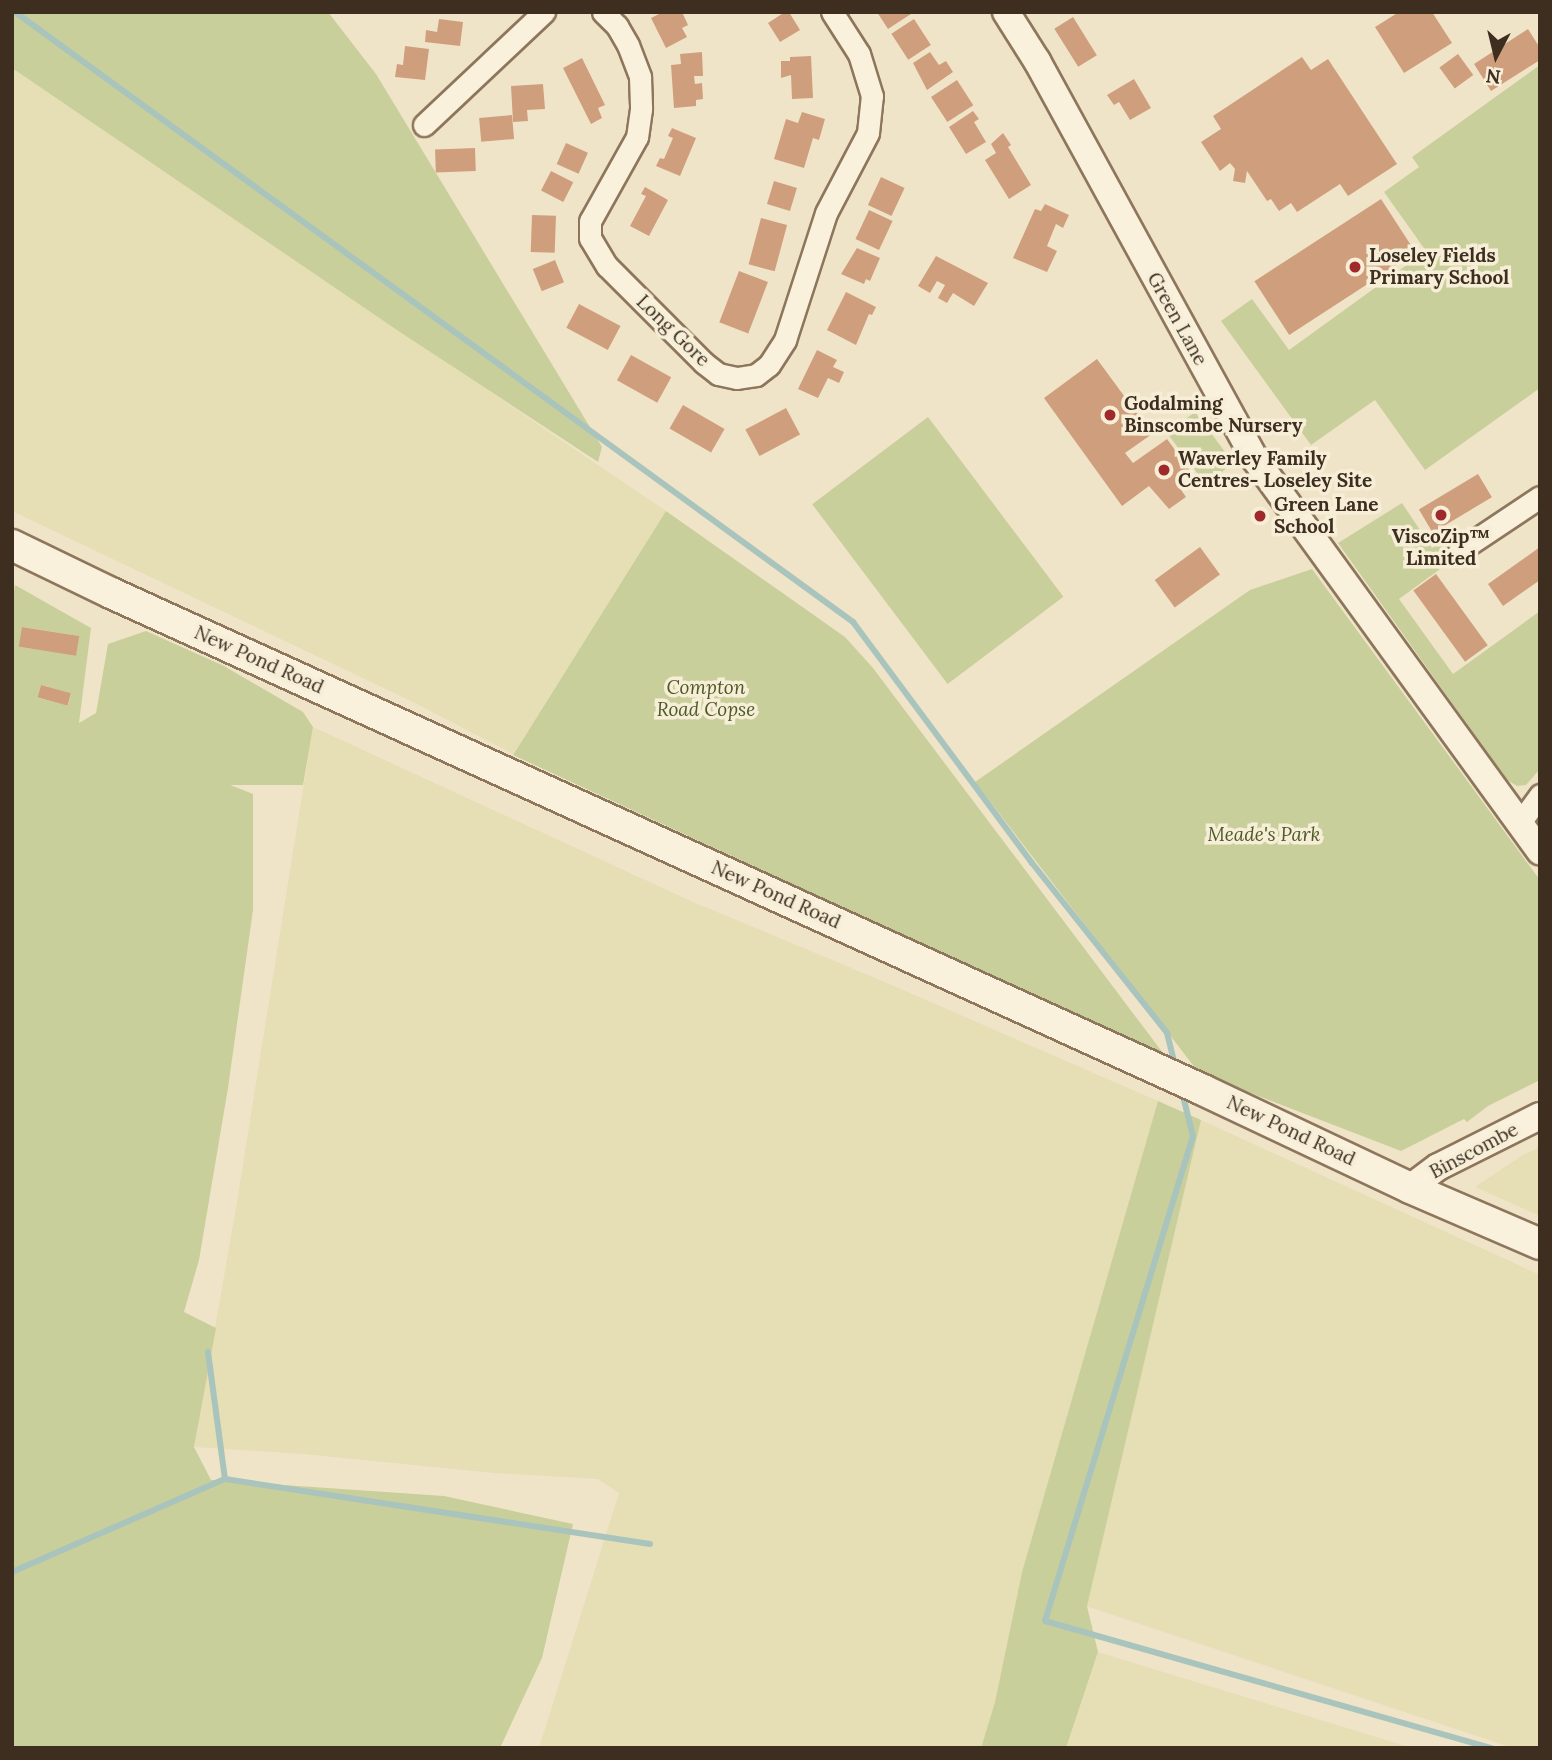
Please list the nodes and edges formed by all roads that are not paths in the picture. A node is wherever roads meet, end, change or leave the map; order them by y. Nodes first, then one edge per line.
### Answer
1 (544, 12) edge
2 (603, 12) edge
3 (832, 12) edge
4 (1006, 12) edge
5 (424, 125) dead end
6 (1540, 497) edge
7 (12, 545) edge
8 (1459, 551) dead end
9 (1540, 795) edge
10 (1520, 824) junction
11 (1540, 851) edge
12 (1540, 1116) edge
13 (1410, 1188) junction
14 (1540, 1244) edge

1 - 5 street
2 - 3 street, Long Gore
4 - 10 street, Green Lane
6 - 8 street
7 - 13 main road, New Pond Road
9 - 10 street
10 - 11 street, Green Lane
12 - 13 street, Binscombe
13 - 14 main road, New Pond Road

